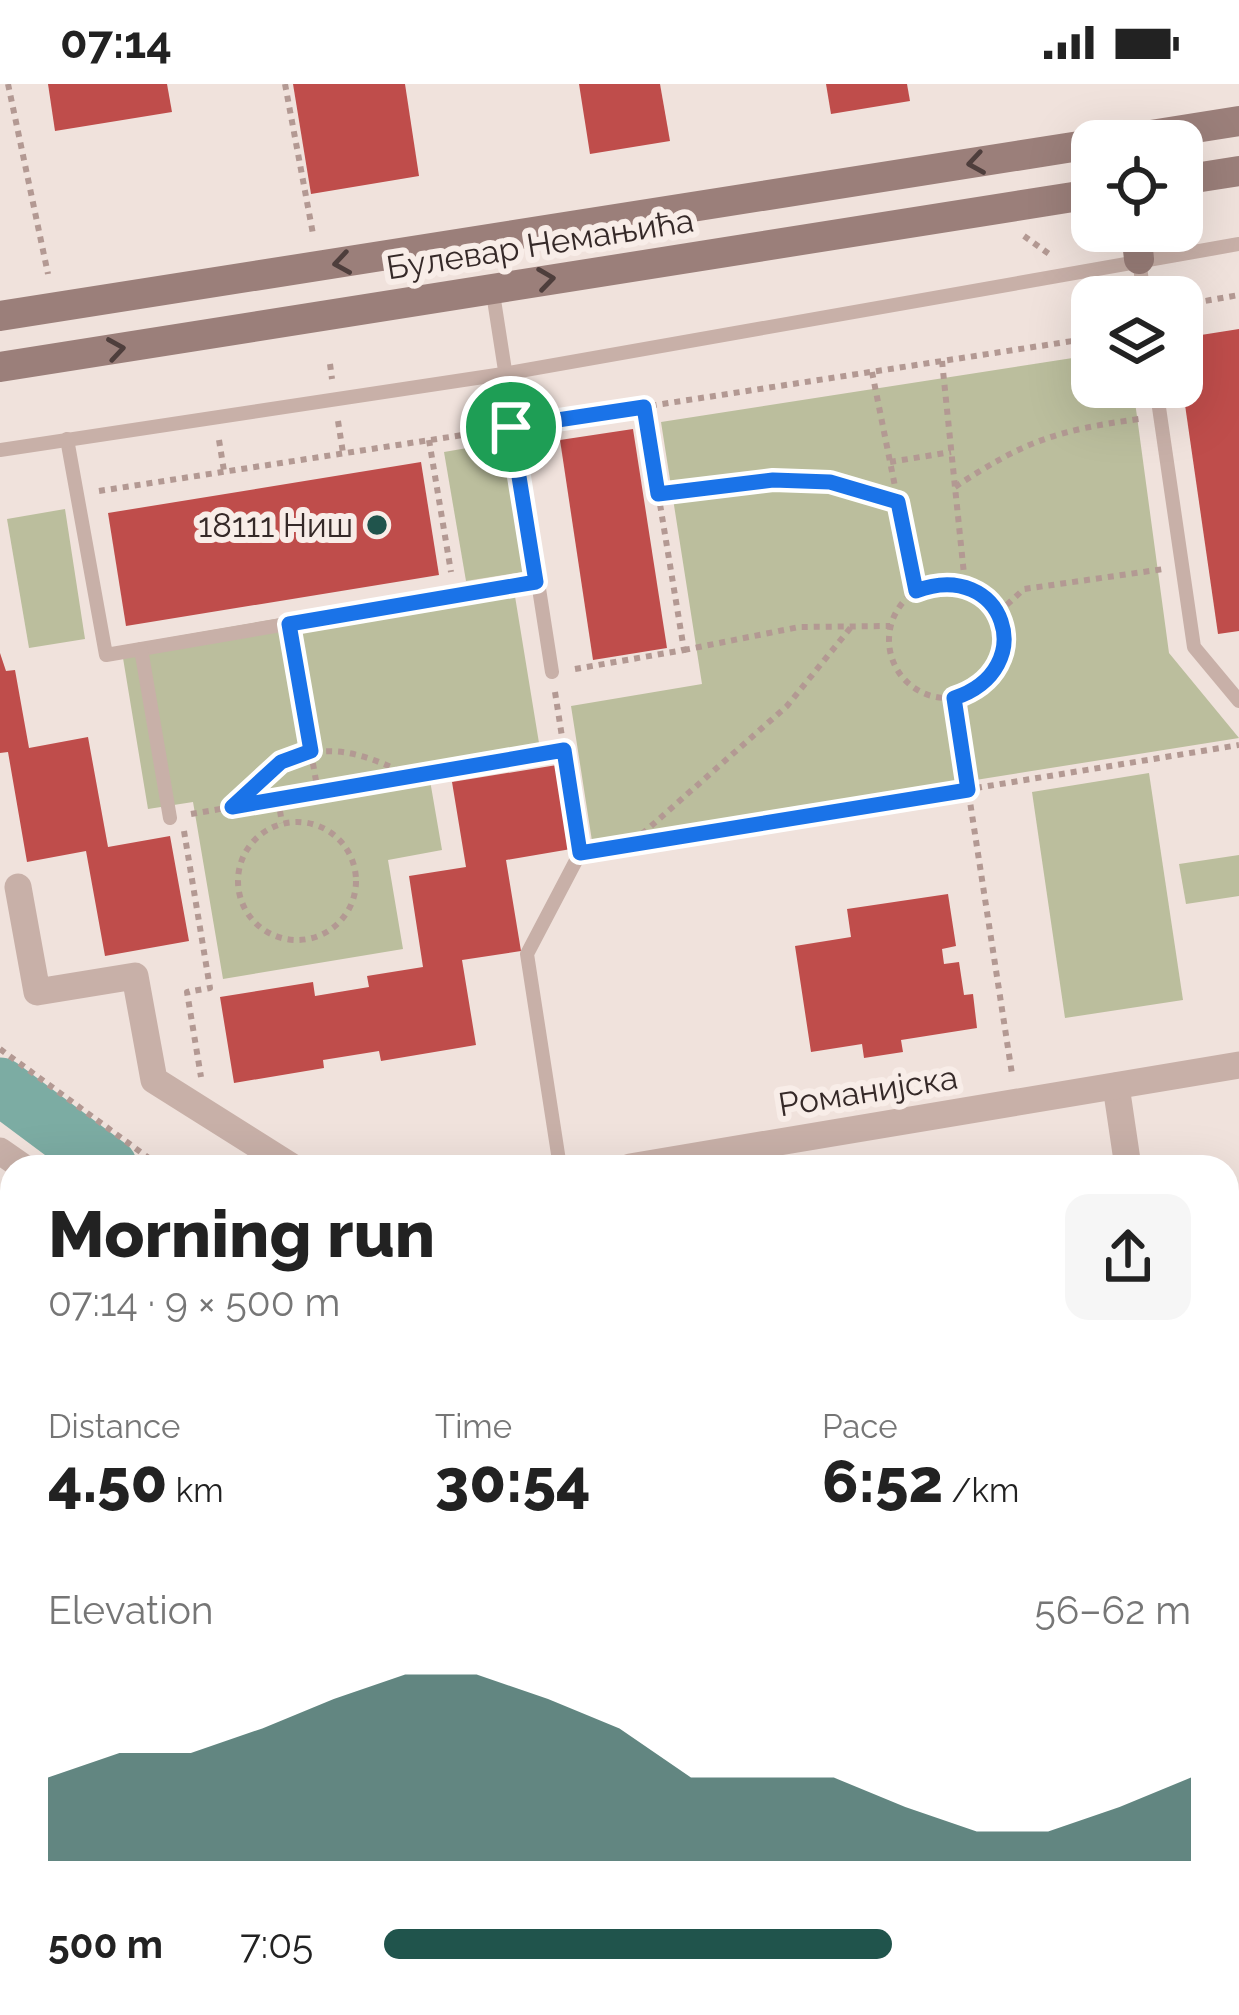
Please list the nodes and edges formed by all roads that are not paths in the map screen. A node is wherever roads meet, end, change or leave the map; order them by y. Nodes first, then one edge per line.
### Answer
1 (1239, 121) edge
2 (1203, 127) edge
3 (1071, 147) edge
4 (1239, 171) edge
5 (1203, 177) edge
6 (1071, 197) edge
7 (1203, 244) edge
8 (1239, 244) edge
9 (1124, 252) edge
10 (492, 287) junction
11 (0, 316) edge
12 (0, 367) edge
13 (503, 374) junction
14 (1159, 408) edge
15 (68, 439) junction
16 (0, 449) edge
17 (497, 588) dead end
18 (141, 649) junction
19 (552, 673) road end
20 (1239, 701) edge
21 (170, 818) dead end
22 (580, 853) road end
23 (18, 887) dead end
24 (1239, 1065) edge
25 (1116, 1086) junction
26 (273, 1155) edge
27 (558, 1155) edge
28 (704, 1155) edge
29 (1126, 1155) edge

1 - 2 street
3 -> 11 street, Булевар Немањића
4 - 5 street
10 -> 6 street, Булевар Немањића
7 - 8 lane
9 - 13 lane
12 -> 10 street, Булевар Немањића
10 - 13 lane
13 - 15 lane
13 - 19 lane
14 - 20 lane
15 - 16 lane
15 - 18 lane
17 - 18 lane
18 - 21 lane
22 - 27 lane
23 - 26 street
24 - 25 street, Романијска
25 - 28 street, Романијска
25 - 29 street

